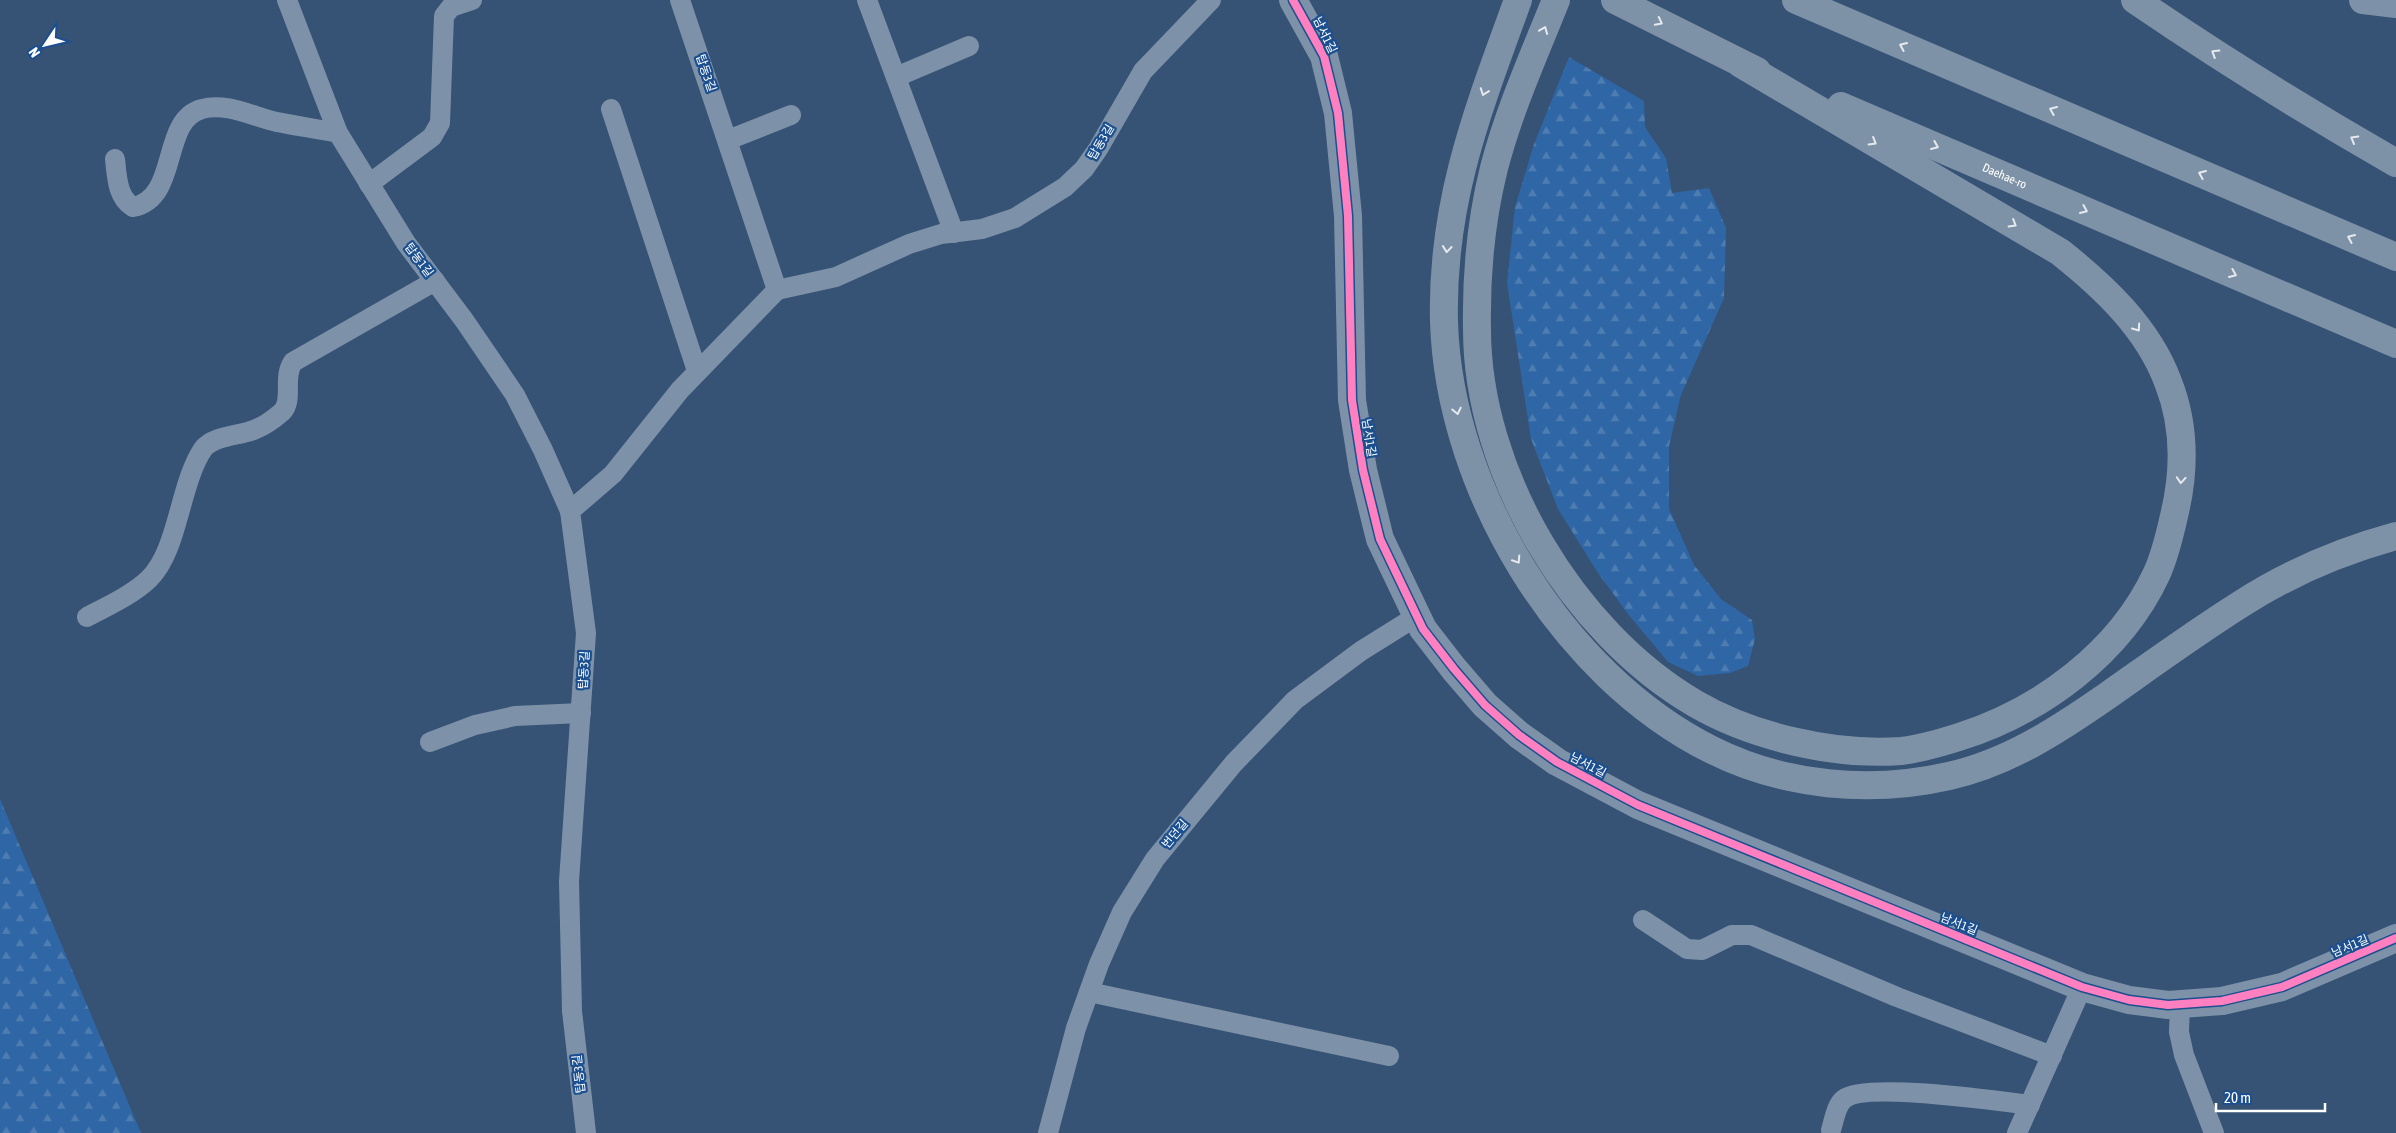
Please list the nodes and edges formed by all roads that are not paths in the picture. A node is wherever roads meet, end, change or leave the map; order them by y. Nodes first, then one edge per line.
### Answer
1 (287, 0) edge
2 (472, 0) edge
3 (680, 0) edge
4 (867, 0) edge
5 (1210, 0) edge
6 (1293, 0) edge
7 (1518, 0) edge
8 (1556, 0) edge
9 (1616, 0) edge
10 (1796, 0) edge
11 (2135, 0) edge
12 (2363, 0) edge
13 (2396, 4) edge
14 (1833, 6) edge
15 (969, 46) dead end
16 (1741, 64) junction
17 (896, 77) junction
18 (611, 109) dead end
19 (791, 115) dead end
20 (338, 133) junction
21 (728, 140) junction
22 (115, 159) dead end
23 (2396, 163) edge
24 (369, 184) junction
25 (954, 233) junction
26 (2396, 257) edge
27 (435, 281) junction
28 (777, 290) junction
29 (2396, 344) edge
30 (697, 371) junction
31 (570, 511) junction
32 (2396, 536) edge
33 (1416, 616) junction
34 (87, 617) dead end
35 (581, 713) junction
36 (430, 742) dead end
37 (1643, 920) dead end
38 (2396, 938) edge
39 (2082, 987) junction
40 (1089, 992) junction
41 (2180, 1004) junction
42 (1389, 1056) dead end
43 (2052, 1056) junction
44 (2030, 1104) junction
45 (1831, 1130) dead end
46 (586, 1133) edge
47 (1048, 1133) edge
48 (2017, 1133) edge
49 (2214, 1133) edge

1 - 20 lane, 탑동1길
2 - 24 lane
3 - 21 lane, 탑동3길
4 - 17 lane
5 - 25 lane, 탑동3길
6 - 33 street, 남서1길
7 -> 32 highway
16 -> 8 highway
9 -> 16 highway, Daehae-ro
10 - 14 highway
23 -> 11 highway
12 - 13 street
26 -> 14 highway
15 - 17 lane
16 -> 29 highway, Daehae-ro
17 - 25 lane
18 - 30 lane
19 - 21 lane
20 - 22 lane
20 - 24 lane, 탑동1길
21 - 28 lane, 탑동3길
24 - 27 lane, 탑동1길
25 - 28 lane, 탑동3길
27 - 31 lane, 탑동1길
27 - 34 lane
28 - 30 lane
30 - 31 lane
31 - 35 lane, 탑동3길
33 - 39 street, 남서1길
33 - 40 lane, 번던길
35 - 36 lane
35 - 46 lane, 탑동3길
37 - 43 lane
38 - 41 street, 남서1길
39 - 41 street, 남서1길
39 - 43 lane
40 - 42 lane
40 - 47 lane, 번던길
41 - 49 lane
43 - 44 lane
44 - 45 lane
44 - 48 lane

